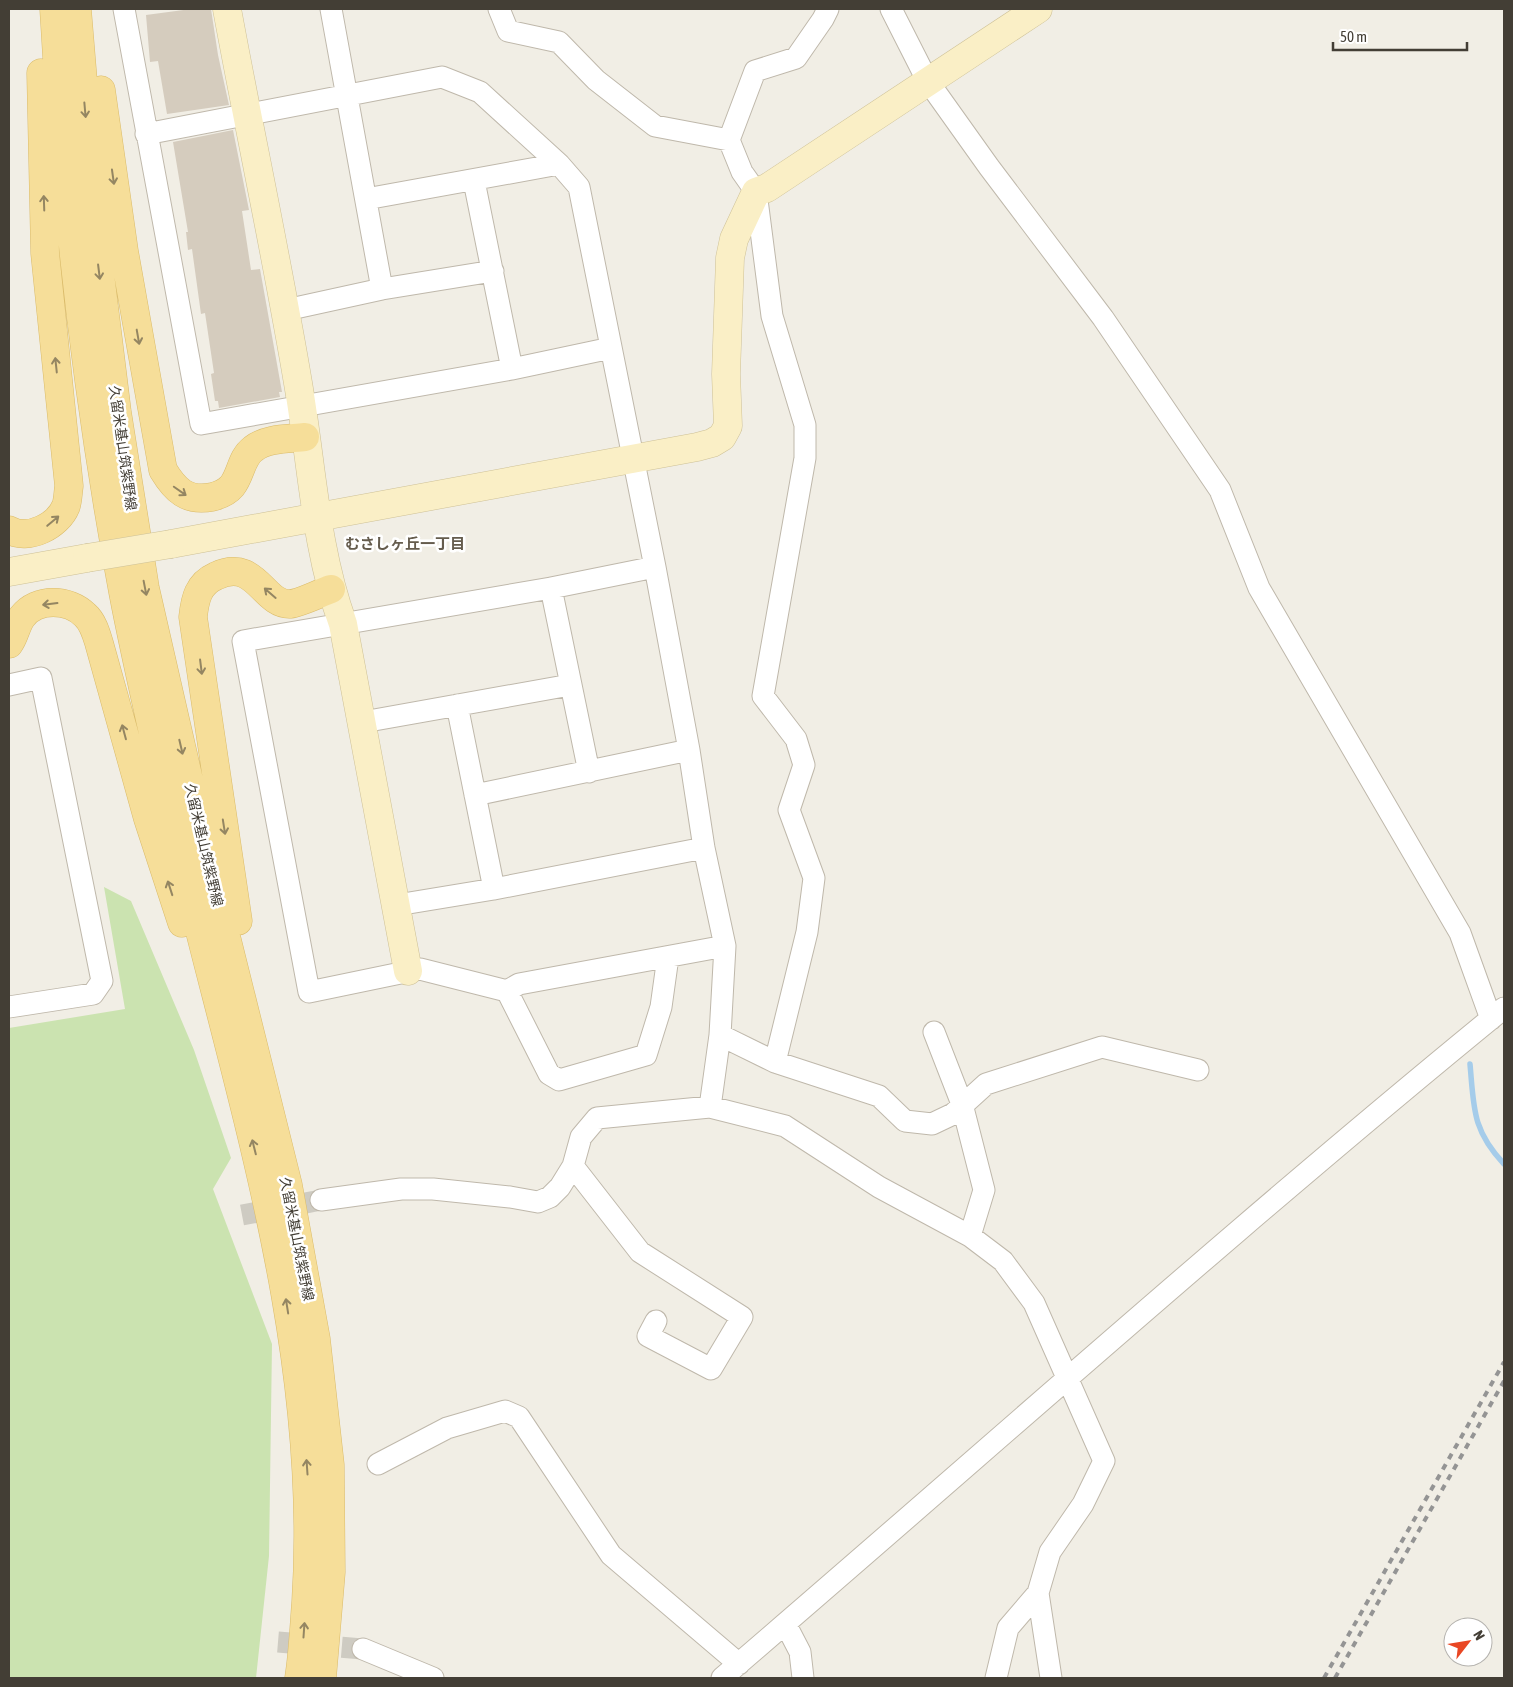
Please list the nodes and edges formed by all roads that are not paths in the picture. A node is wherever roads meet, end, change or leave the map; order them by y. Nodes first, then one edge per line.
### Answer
1 (43, 9) edge
2 (54, 9) edge
3 (77, 9) edge
4 (82, 9) edge
5 (124, 9) edge
6 (226, 9) edge
7 (331, 9) edge
8 (499, 9) edge
9 (828, 9) edge
10 (890, 9) edge
11 (1038, 9) edge
12 (927, 80) junction
13 (348, 95) junction
14 (247, 115) junction
15 (146, 134) junction
16 (729, 140) junction
17 (559, 164) junction
18 (474, 181) junction
19 (756, 192) junction
20 (366, 200) junction
21 (493, 271) junction
22 (382, 290) junction
23 (286, 310) junction
24 (611, 348) junction
25 (512, 369) junction
26 (302, 405) junction
27 (305, 437) junction
28 (633, 458) junction
29 (317, 518) junction
30 (9, 530) edge
31 (654, 567) junction
32 (9, 572) edge
33 (551, 588) junction
34 (330, 589) junction
35 (344, 624) junction
36 (9, 644) edge
37 (9, 685) edge
38 (570, 685) junction
39 (457, 705) junction
40 (362, 722) junction
41 (689, 750) junction
42 (588, 772) junction
43 (475, 795) junction
44 (704, 848) junction
45 (494, 889) junction
46 (397, 905) junction
47 (725, 946) junction
48 (668, 957) junction
49 (408, 971) junction
50 (507, 991) junction
51 (9, 1008) edge
52 (1497, 1013) edge
53 (233, 1014) junction
54 (934, 1032) dead end
55 (720, 1035) junction
56 (775, 1062) junction
57 (1198, 1070) dead end
58 (962, 1104) junction
59 (710, 1107) junction
60 (573, 1166) junction
61 (321, 1200) tunnel mouth
62 (970, 1236) junction
63 (656, 1321) dead end
64 (1068, 1376) junction
65 (378, 1464) dead end
66 (1038, 1593) junction
67 (786, 1625) junction
68 (363, 1649) tunnel mouth
69 (739, 1664) junction
70 (300, 1678) edge
71 (322, 1678) edge
72 (433, 1678) edge
73 (722, 1678) edge
74 (803, 1678) edge
75 (996, 1678) edge
76 (1051, 1678) edge

30 -> 1 main road
2 - 53 main road, 久留米基山筑紫野線
3 -> 53 main road, 久留米基山筑紫野線
4 -> 27 main road
5 - 15 street
6 - 14 street
7 - 13 street
8 - 16 street
9 - 16 street
10 - 12 street
11 - 12 street
12 - 19 street
12 - 52 street
13 - 14 street
13 - 17 street
13 - 20 street
14 - 15 street
14 - 23 street
15 - 26 street
16 - 19 street
17 - 18 street
17 - 24 street
18 - 20 street
18 - 21 street
19 - 28 street
19 - 56 street
20 - 22 street
21 - 22 street
21 - 25 street
22 - 23 street
23 - 26 street
24 - 25 street
24 - 28 street
25 - 26 street
26 - 27 street
27 - 29 street
28 - 29 street
28 - 31 street
29 - 32 street, bridge
29 - 34 street
31 - 33 street
31 - 41 street
33 - 35 street
33 - 38 street
34 - 35 street
34 -> 53 main road
35 - 40 street
35 - 49 street
53 -> 36 main road
37 - 51 street
38 - 39 street
38 - 42 street
39 - 40 street
39 - 43 street
40 - 46 street
41 - 42 street
41 - 44 street
42 - 43 street
43 - 45 street
44 - 45 street
44 - 47 street
45 - 46 street
46 - 49 street
47 - 48 street
47 - 55 street
48 - 50 street
48 - 50 street
49 - 50 street
52 - 64 street
70 -> 53 main road, 久留米基山筑紫野線
53 - 71 main road, 久留米基山筑紫野線
54 - 58 street
55 - 56 street
55 - 59 street
56 - 58 street
57 - 58 street
58 - 62 street
59 - 60 street
59 - 62 street
60 - 61 street
60 - 63 street
62 - 64 street
64 - 66 street
64 - 67 street
65 - 69 street
66 - 75 street
66 - 76 street
67 - 69 street
67 - 74 street
68 - 72 street
69 - 73 street

